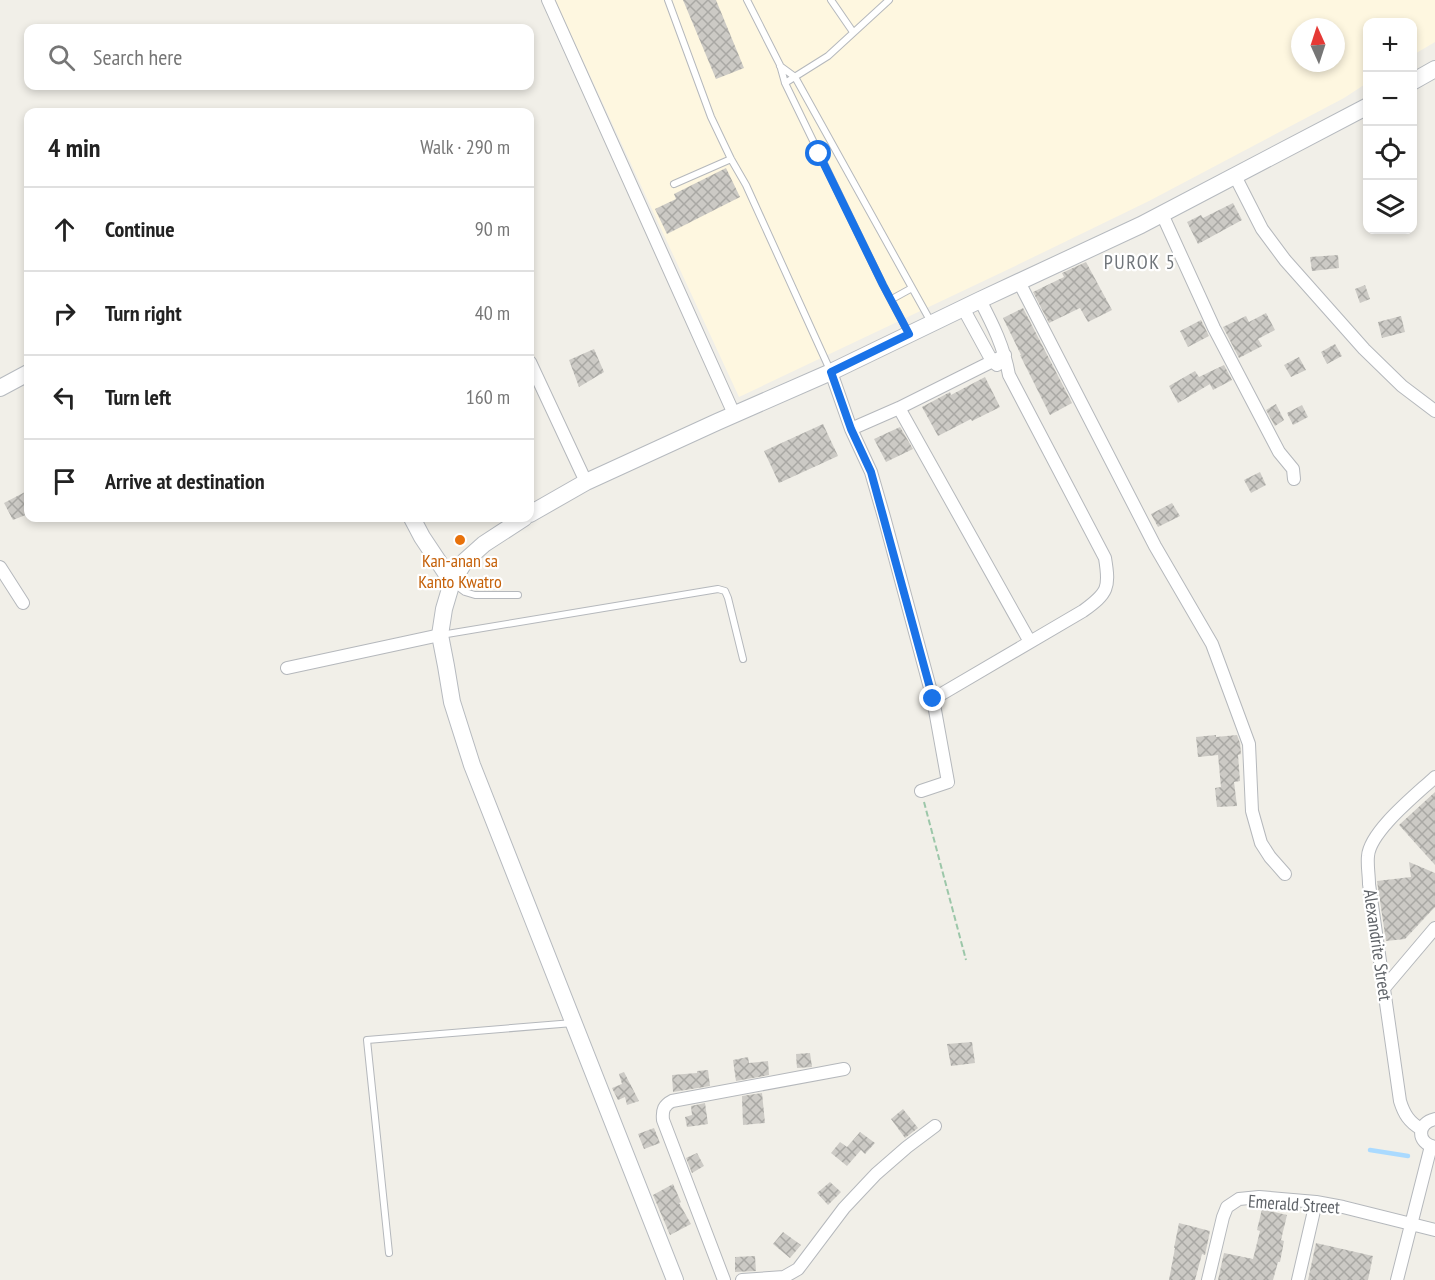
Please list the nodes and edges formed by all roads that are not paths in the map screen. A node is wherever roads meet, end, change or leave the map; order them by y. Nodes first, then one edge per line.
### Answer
1 (548, 0) edge
2 (668, 0) edge
3 (747, 0) edge
4 (831, 0) edge
5 (889, 0) edge
6 (853, 32) junction
7 (780, 65) junction
8 (1435, 69) edge
9 (795, 77) junction
10 (1417, 80) edge
11 (784, 83) junction
12 (1363, 109) edge
13 (731, 159) junction
14 (1235, 176) junction
15 (674, 184) dead end
16 (1162, 214) junction
17 (1019, 282) junction
18 (912, 288) junction
19 (892, 299) junction
20 (980, 300) junction
21 (963, 308) junction
22 (932, 323) junction
23 (909, 334) junction
24 (1005, 355) junction
25 (992, 361) junction
26 (534, 371) edge
27 (831, 372) junction
28 (24, 375) edge
29 (1009, 375) junction
30 (0, 388) edge
31 (899, 408) junction
32 (1435, 411) edge
33 (734, 414) junction
34 (851, 429) junction
35 (1294, 479) dead end
36 (586, 482) junction
37 (534, 512) edge
38 (414, 522) edge
39 (518, 522) edge
40 (0, 567) edge
41 (452, 582) junction
42 (518, 596) dead end
43 (23, 603) dead end
44 (440, 635) junction
45 (1030, 642) junction
46 (743, 659) dead end
47 (287, 668) dead end
48 (933, 699) junction
49 (1435, 777) edge
50 (921, 790) road end
51 (1285, 874) dead end
52 (1435, 928) edge
53 (1384, 987) junction
54 (573, 1023) junction
55 (844, 1069) dead end
56 (1435, 1119) edge
57 (935, 1126) dead end
58 (1421, 1129) junction
59 (1433, 1146) edge
60 (1316, 1202) junction
61 (1411, 1224) junction
62 (1435, 1230) edge
63 (389, 1253) dead end
64 (675, 1280) edge
65 (724, 1280) edge
66 (742, 1280) edge
67 (1208, 1280) edge
68 (1298, 1280) edge
69 (1396, 1280) edge

1 - 33 street
2 - 13 lane
3 - 7 lane
4 - 6 lane
5 - 6 lane
6 - 9 lane
7 - 9 lane
7 - 11 lane
8 - 10 street
9 - 11 lane
9 - 18 lane
11 - 19 lane
12 - 14 street
13 - 15 lane
13 - 27 lane
14 - 16 street
14 - 32 street
16 - 17 street
16 - 35 street
17 - 20 street
17 - 51 street
18 - 19 lane
18 - 22 lane
19 - 23 lane
20 - 21 street
20 - 24 street
21 - 22 street
21 - 25 street
22 - 23 street
23 - 27 street
24 - 25 street
24 - 29 street
25 - 29 street
25 - 31 street
26 - 36 street
27 - 33 street
27 - 34 street
28 - 30 street
29 - 45 street
31 - 34 street
31 - 45 street
33 - 36 street
34 - 48 street
36 - 37 street
38 - 41 street
39 - 41 street
40 - 43 street
41 - 42 lane
41 - 44 street
44 - 46 lane
44 - 47 street
44 - 54 street
45 - 48 street
48 - 50 street
49 - 53 street, Alexandrite Street
52 - 53 street
53 - 58 street, Alexandrite Street
54 - 63 lane
54 - 64 street
55 - 65 street
56 - 58 street
57 - 66 street
58 - 59 street, Alexandrite Street
59 - 61 street
60 - 61 street, Emerald Street
60 - 67 street, Emerald Street
60 - 68 street
61 - 62 street, Emerald Street
61 - 69 street

